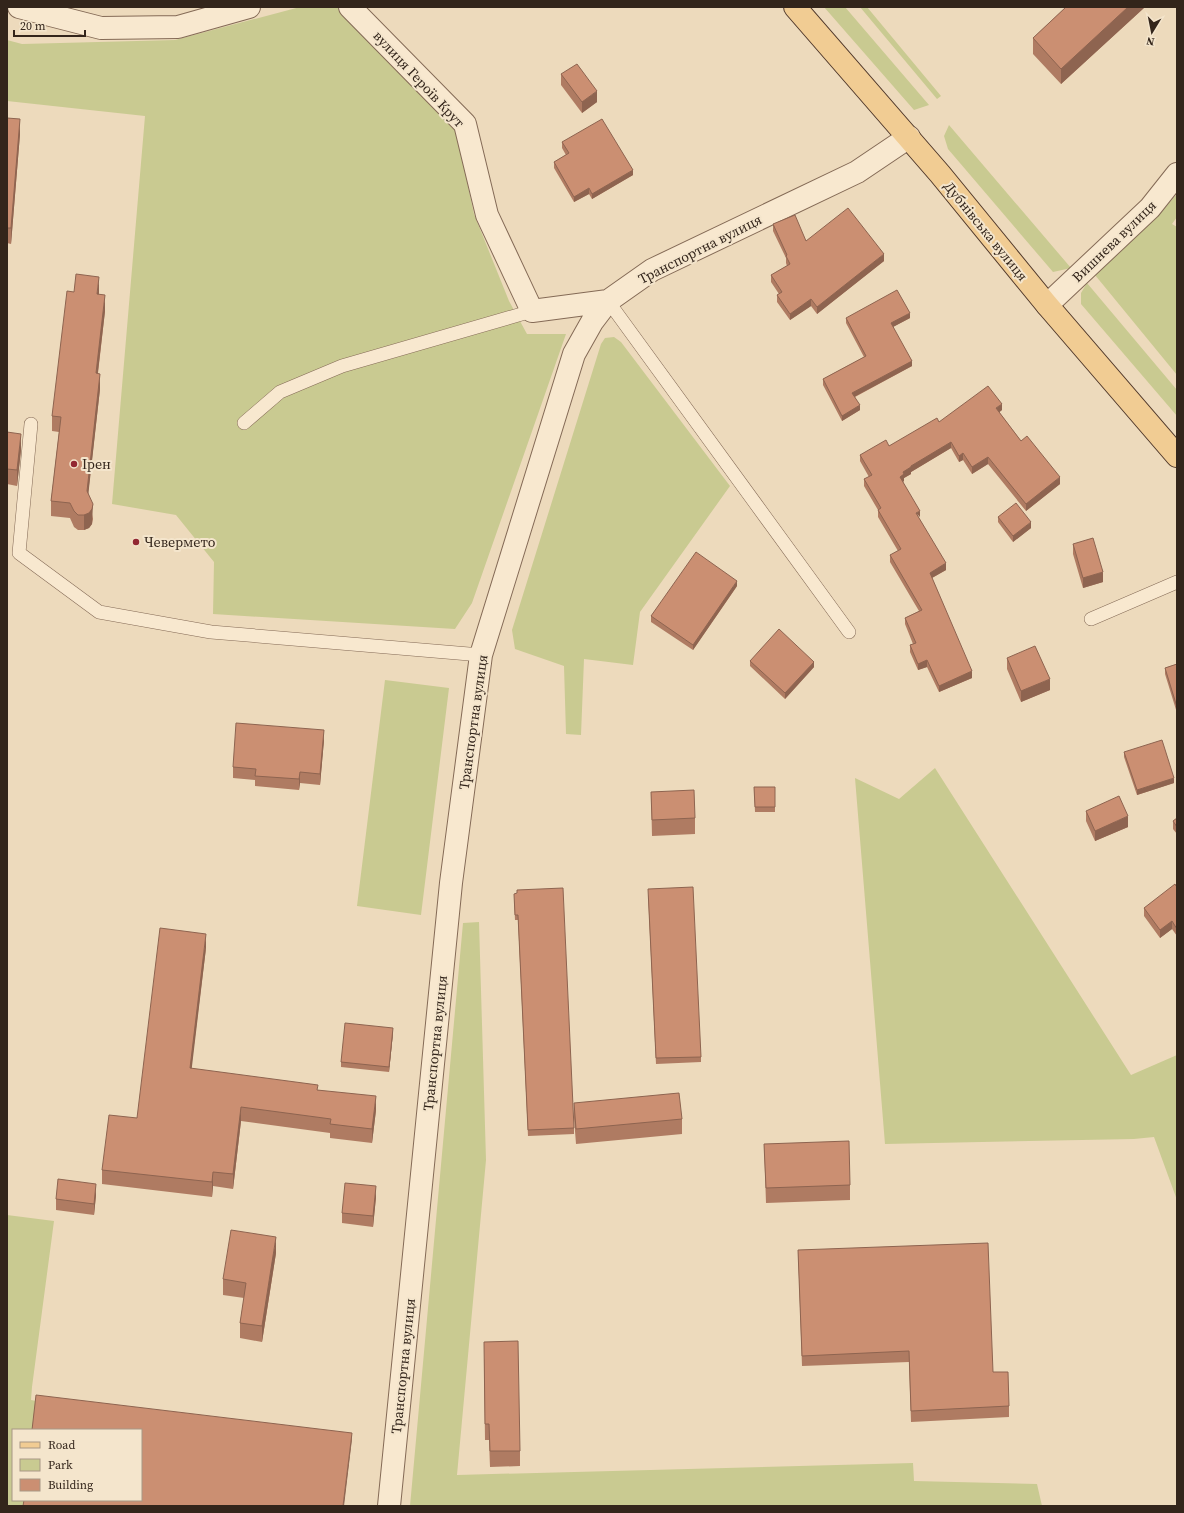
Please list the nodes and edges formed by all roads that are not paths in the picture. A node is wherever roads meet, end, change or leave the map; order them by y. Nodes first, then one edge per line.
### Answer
1 (19, 7) edge
2 (249, 7) edge
3 (350, 7) edge
4 (795, 7) edge
5 (909, 138) junction
6 (1177, 174) edge
7 (608, 301) junction
8 (1047, 305) junction
9 (532, 311) junction
10 (244, 423) dead end
11 (31, 424) dead end
12 (1177, 456) edge
13 (1177, 582) edge
14 (1091, 619) dead end
15 (849, 632) dead end
16 (480, 655) junction
17 (390, 1506) edge

1 - 2 street
3 - 9 street, вулиця Героїв Крут
4 - 5 main road, Дубнівська вулиця
5 - 7 street, Транспортна вулиця
5 - 8 main road, Дубнівська вулиця
6 - 8 street, Вишнева вулиця
7 - 9 street
7 - 15 lane
7 - 16 street, Транспортна вулиця
8 - 12 main road, Дубнівська вулиця
9 - 10 lane
11 - 16 lane
13 - 14 lane
16 - 17 street, Транспортна вулиця

